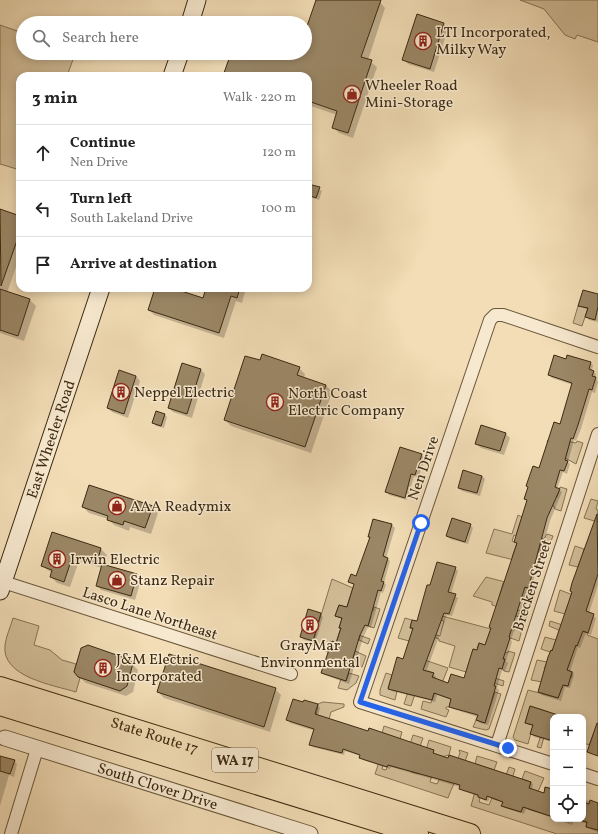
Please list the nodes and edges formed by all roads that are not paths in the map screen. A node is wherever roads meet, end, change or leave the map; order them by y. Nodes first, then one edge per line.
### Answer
1 (197, 0) edge
2 (192, 16) edge
3 (178, 60) edge
4 (173, 72) edge
5 (100, 292) edge
6 (598, 347) edge
7 (598, 434) edge
8 (1, 585) edge
9 (291, 674) dead end
10 (0, 687) edge
11 (0, 705) edge
12 (5, 738) dead end
13 (497, 745) junction
14 (37, 748) junction
15 (550, 763) edge
16 (586, 775) edge
17 (598, 778) edge
18 (11, 834) edge
19 (310, 834) edge
20 (418, 834) edge
21 (470, 834) edge

1 - 2 main road
3 - 4 main road
5 - 8 main road, East Wheeler Road
6 - 13 street, Nen Drive
7 - 13 street, Brecken Street
8 - 9 street, Lasco Lane Northeast
10 - 21 highway, State Route 17 / WA 17
11 - 20 highway, State Route 17 / WA 17
12 - 14 street, South Clover Drive
13 - 15 street
14 - 18 street
14 - 19 street, South Clover Drive
16 - 17 street

